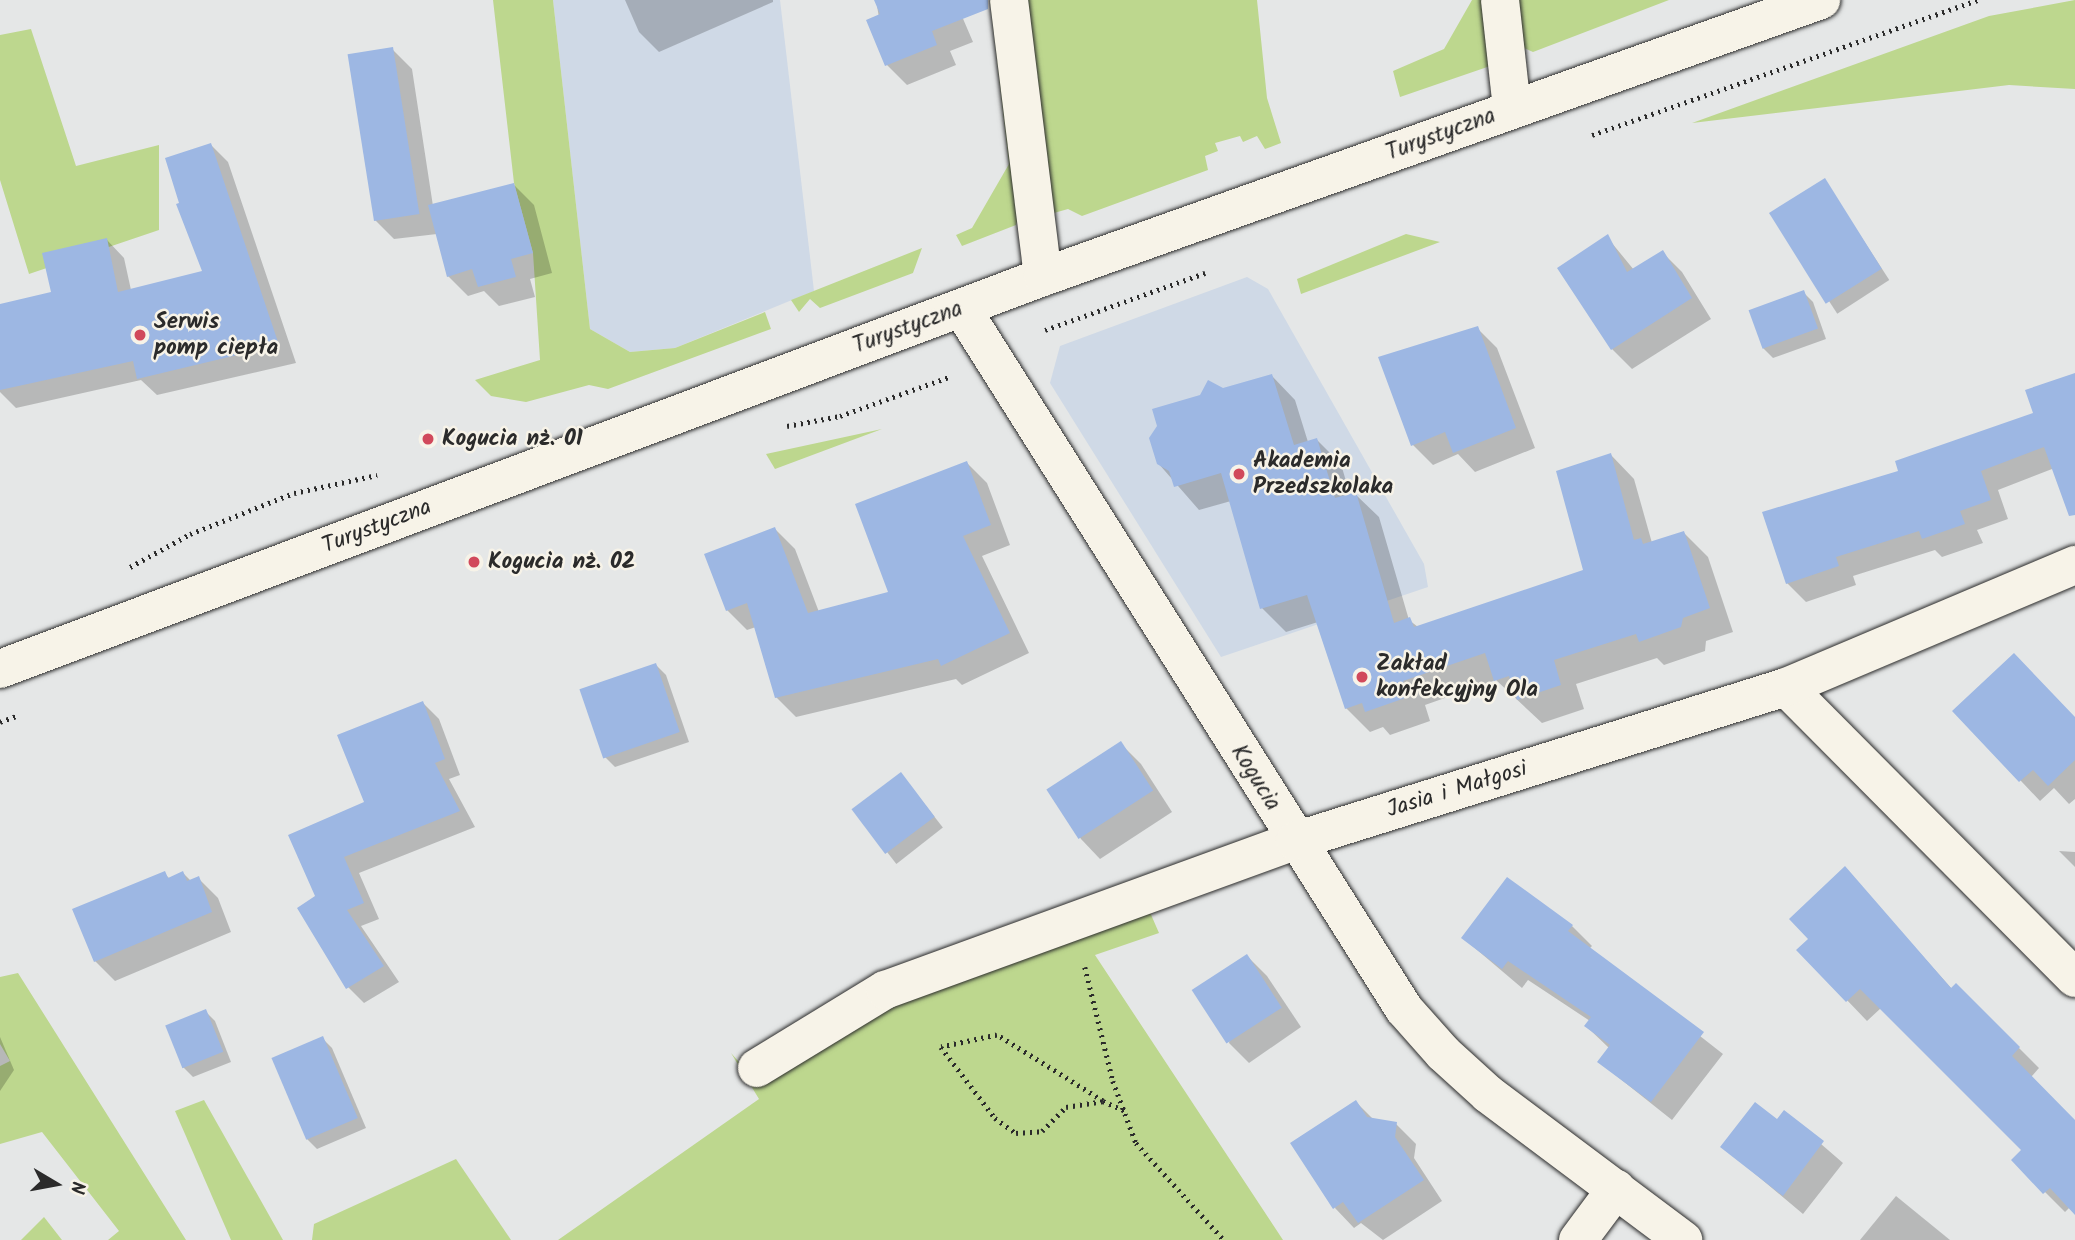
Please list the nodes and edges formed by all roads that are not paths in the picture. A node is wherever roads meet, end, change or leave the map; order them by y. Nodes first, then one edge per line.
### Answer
1 (1009, 0) edge
2 (1500, 0) edge
3 (1821, 0) edge
4 (1512, 109) junction
5 (1042, 277) junction
6 (962, 309) junction
7 (2075, 565) edge
8 (0, 669) edge
9 (1786, 687) junction
10 (1295, 841) junction
11 (2075, 978) edge
12 (758, 1068) dead end
13 (1616, 1189) junction
14 (1578, 1240) edge
15 (1683, 1240) edge

1 - 5 street
2 - 4 street
3 - 4 street, Turystyczna
4 - 5 street, Turystyczna
5 - 6 street, Turystyczna
6 - 8 street, Turystyczna
6 - 10 street, Kogucia
7 - 9 street, Jasia i Małgosi
9 - 10 street, Jasia i Małgosi
9 - 11 street
10 - 12 street, Jasia i Małgosi
10 - 13 street, Kogucia
13 - 14 street
13 - 15 street, Kogucia

